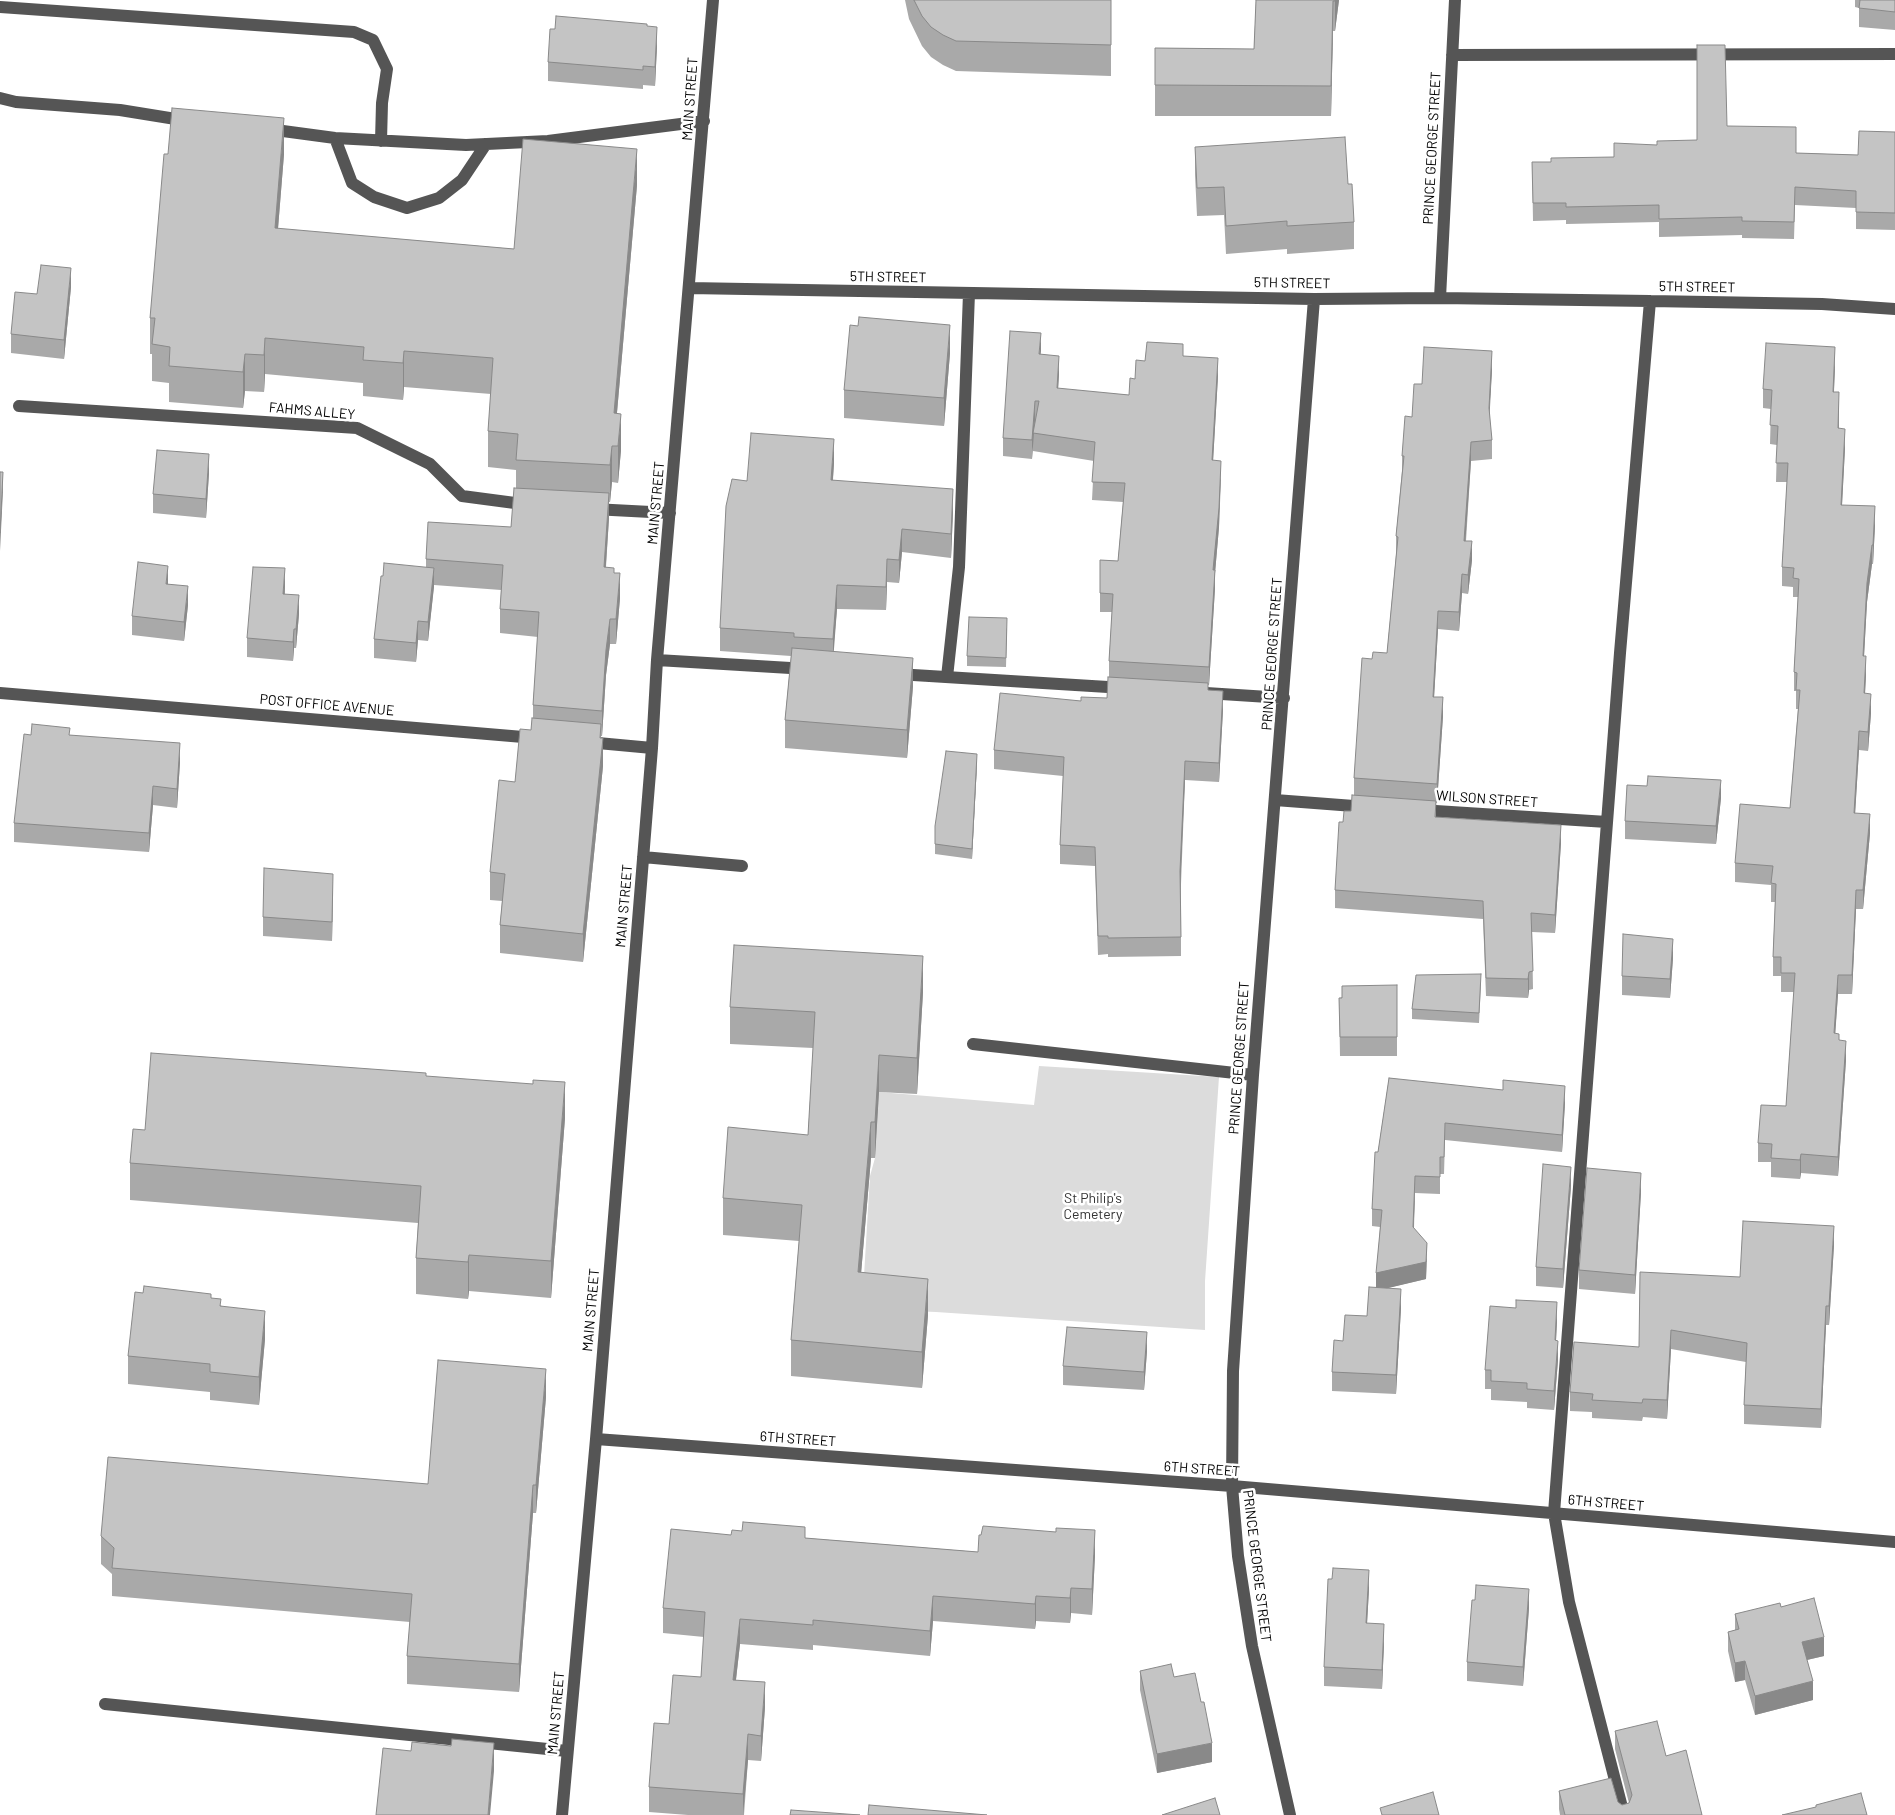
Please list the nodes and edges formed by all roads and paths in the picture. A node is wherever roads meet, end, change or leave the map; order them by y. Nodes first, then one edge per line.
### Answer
1 (713, 0) edge
2 (1455, 0) edge
3 (0, 7) edge
4 (1895, 54) edge
5 (1452, 55) junction
6 (0, 98) edge
7 (704, 121) junction
8 (202, 122) edge
9 (256, 128) edge
10 (335, 138) junction
11 (381, 141) junction
12 (486, 144) junction
13 (689, 288) junction
14 (969, 293) junction
15 (1440, 298) junction
16 (1314, 299) junction
17 (1650, 301) junction
18 (1895, 309) edge
19 (19, 406) dead end
20 (539, 506) edge
21 (576, 508) edge
22 (670, 513) junction
23 (657, 660) junction
24 (822, 670) edge
25 (880, 673) edge
26 (948, 677) junction
27 (1135, 689) edge
28 (0, 693) edge
29 (1195, 693) edge
30 (1284, 698) junction
31 (543, 739) edge
32 (573, 741) edge
33 (652, 748) junction
34 (1275, 800) junction
35 (1383, 808) edge
36 (1412, 809) edge
37 (1607, 822) junction
38 (643, 857) junction
39 (742, 866) dead end
40 (973, 1044) dead end
41 (1253, 1075) junction
42 (596, 1440) junction
43 (1232, 1486) junction
44 (1554, 1513) junction
45 (1895, 1542) edge
46 (105, 1704) dead end
47 (567, 1751) junction
48 (562, 1815) edge
49 (1290, 1815) edge
50 (1624, 1815) edge

1 - 7 street, MAIN STREET
2 - 5 street, PRINCE GEORGE STREET
3 - 11 street
4 - 5 street
5 - 15 street, PRINCE GEORGE STREET
6 - 8 street
7 - 12 street
7 - 13 street, MAIN STREET
9 - 10 street
10 - 11 street
10 - 12 street
11 - 12 street
13 - 14 street, 5TH STREET
13 - 22 street, MAIN STREET
14 - 16 street, 5TH STREET
14 - 26 street
15 - 16 street, 5TH STREET
15 - 17 street, 5TH STREET
16 - 30 street, PRINCE GEORGE STREET
17 - 18 street, 5TH STREET
17 - 37 street
19 - 20 street, FAHMS ALLEY
21 - 22 street
22 - 23 street, MAIN STREET
23 - 24 street
23 - 33 street, MAIN STREET
25 - 26 street
26 - 27 street
28 - 31 street, POST OFFICE AVENUE
29 - 30 street
30 - 34 street, PRINCE GEORGE STREET
32 - 33 street
33 - 38 street, MAIN STREET
34 - 35 street
34 - 41 street, PRINCE GEORGE STREET
36 - 37 street, WILSON STREET
37 - 44 street
38 - 39 street
38 - 42 street, MAIN STREET
40 - 41 street
41 - 43 street, PRINCE GEORGE STREET
42 - 43 street, 6TH STREET
42 - 47 street, MAIN STREET
43 - 44 street, 6TH STREET
43 - 49 street, PRINCE GEORGE STREET
44 - 45 street, 6TH STREET
44 - 50 street
46 - 47 street
47 - 48 street, MAIN STREET

